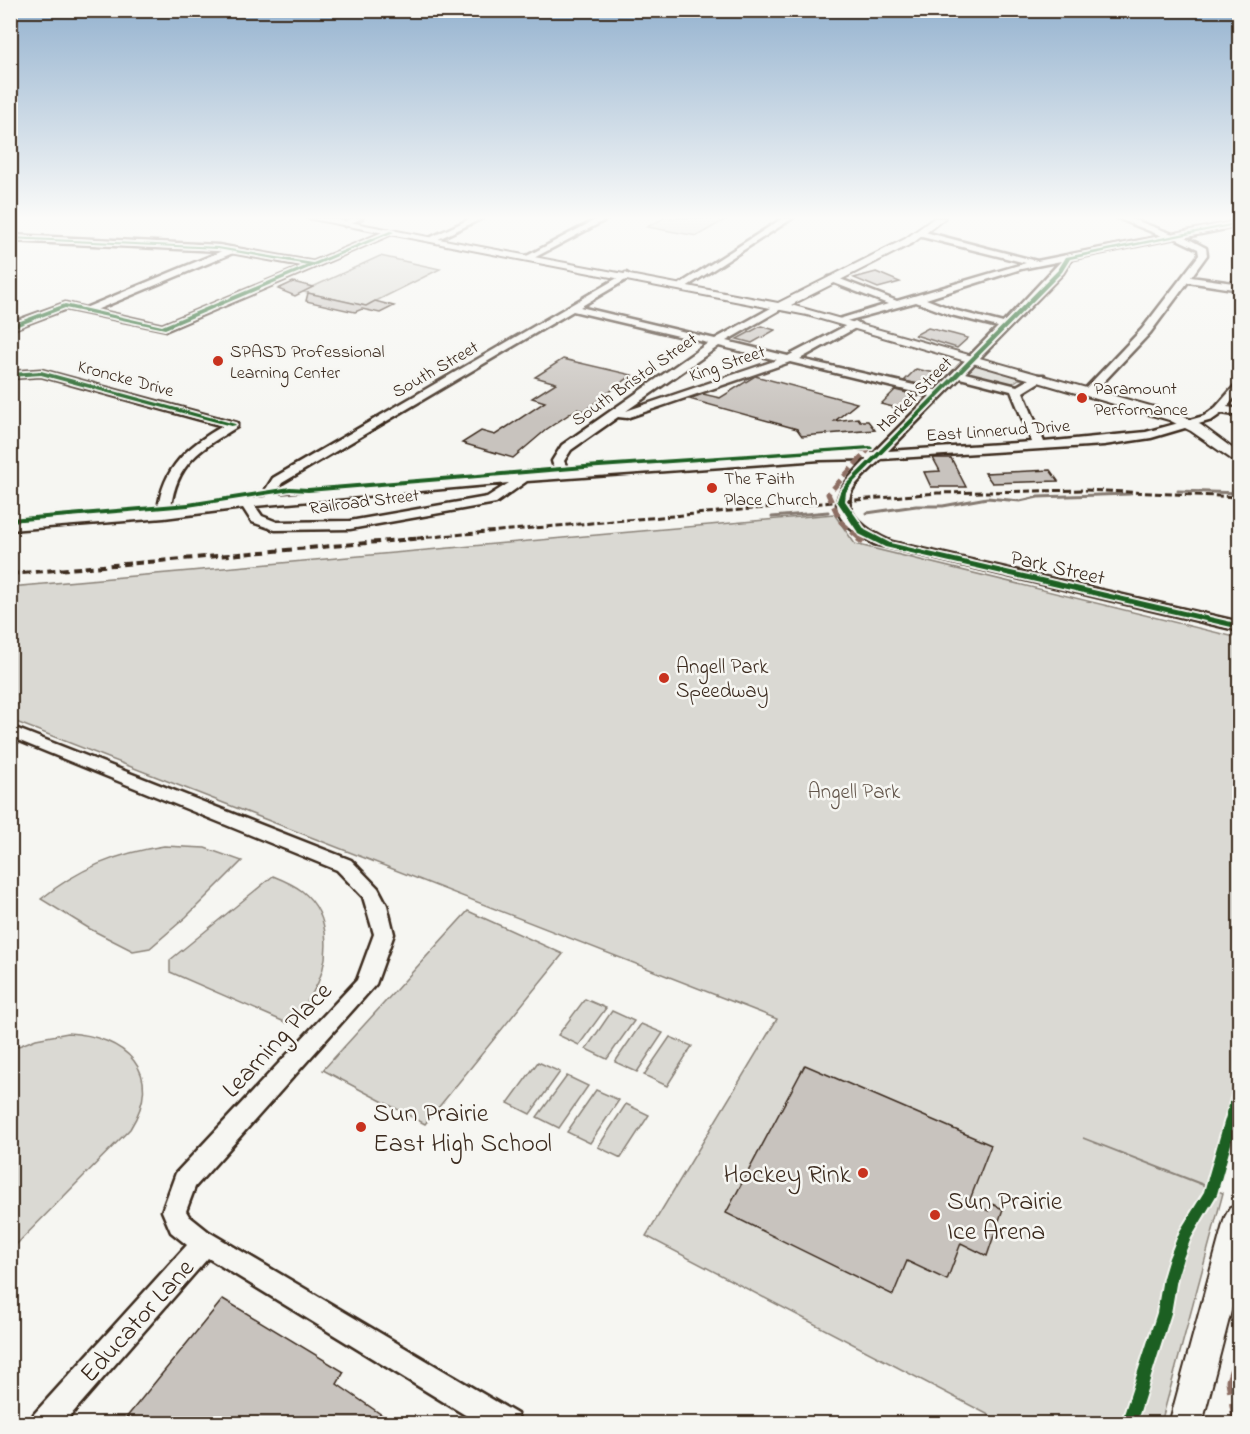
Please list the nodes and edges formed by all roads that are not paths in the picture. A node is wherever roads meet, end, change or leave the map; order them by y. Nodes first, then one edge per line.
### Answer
1 (149, 285) edge
2 (267, 285) edge
3 (611, 285) edge
4 (670, 285) edge
5 (683, 285) edge
6 (821, 285) edge
7 (847, 285) edge
8 (961, 285) edge
9 (1046, 285) edge
10 (1181, 285) edge
11 (680, 287) junction
12 (915, 298) junction
13 (896, 304) junction
14 (780, 306) junction
15 (572, 308) junction
16 (88, 310) junction
17 (849, 322) junction
18 (1005, 326) junction
19 (10, 327) edge
20 (717, 342) junction
21 (791, 358) junction
22 (973, 358) junction
23 (957, 374) junction
24 (10, 375) edge
25 (1038, 378) junction
26 (1239, 383) edge
27 (1018, 390) junction
28 (1089, 391) junction
29 (937, 394) junction
30 (1220, 409) junction
31 (1239, 413) edge
32 (605, 422) junction
33 (1188, 424) junction
34 (893, 438) junction
35 (1039, 445) junction
36 (916, 454) junction
37 (875, 456) junction
38 (1239, 461) edge
39 (563, 475) junction
40 (524, 479) junction
41 (274, 499) junction
42 (246, 503) junction
43 (164, 514) junction
44 (10, 526) edge
45 (869, 537) joint
46 (1239, 627) edge
47 (10, 731) edge
48 (1239, 1217) edge
49 (205, 1243) junction
50 (44, 1424) edge
51 (507, 1424) edge
52 (1185, 1424) edge

1 - 16 street
2 - 16 street
3 - 15 street, South Street
4 - 11 main road
5 - 11 street
6 - 14 main road
7 - 13 street
8 - 12 street, King Street
9 - 18 street, Market Street
10 - 28 street
11 - 14 main road
12 - 13 street, King Street
12 - 18 street
13 - 17 street, King Street
14 - 17 main road
14 - 20 street, South Bristol Street
15 - 20 street
15 - 41 street, South Street
16 - 19 street
17 - 21 street, King Street
17 - 22 main road
18 - 22 street, Market Street
20 - 21 street
20 - 32 street, South Bristol Street
21 - 29 street
21 - 32 street, King Street
22 - 23 street, Market Street
22 - 25 main road
23 - 27 street
23 - 29 street, Market Street
24 - 43 street, Kroncke Drive
25 - 27 street
25 - 28 main road
26 - 30 street
27 - 35 street
28 - 33 main road
29 - 34 street, Market Street
30 - 31 street
30 - 33 street, East Linnerud Drive
32 - 39 street, South Bristol Street
33 - 35 street, East Linnerud Drive
33 - 38 main road
34 - 36 street, East Linnerud Drive
34 - 37 street, Market Street
35 - 36 street, East Linnerud Drive
36 - 37 street, East Linnerud Drive
37 - 39 street, East Linnerud Drive
37 - 45 street, Market Street
39 - 40 street, East Linnerud Drive
40 - 41 street, East Linnerud Drive
40 - 42 street, Railroad Street
41 - 42 street, East Linnerud Drive
42 - 43 street, East Linnerud Drive
43 - 44 street, East Linnerud Drive
45 - 46 street, Park Street
47 - 49 street, Learning Place
48 - 52 main road
49 - 50 street, Educator Lane
49 - 51 street, Learning Place

